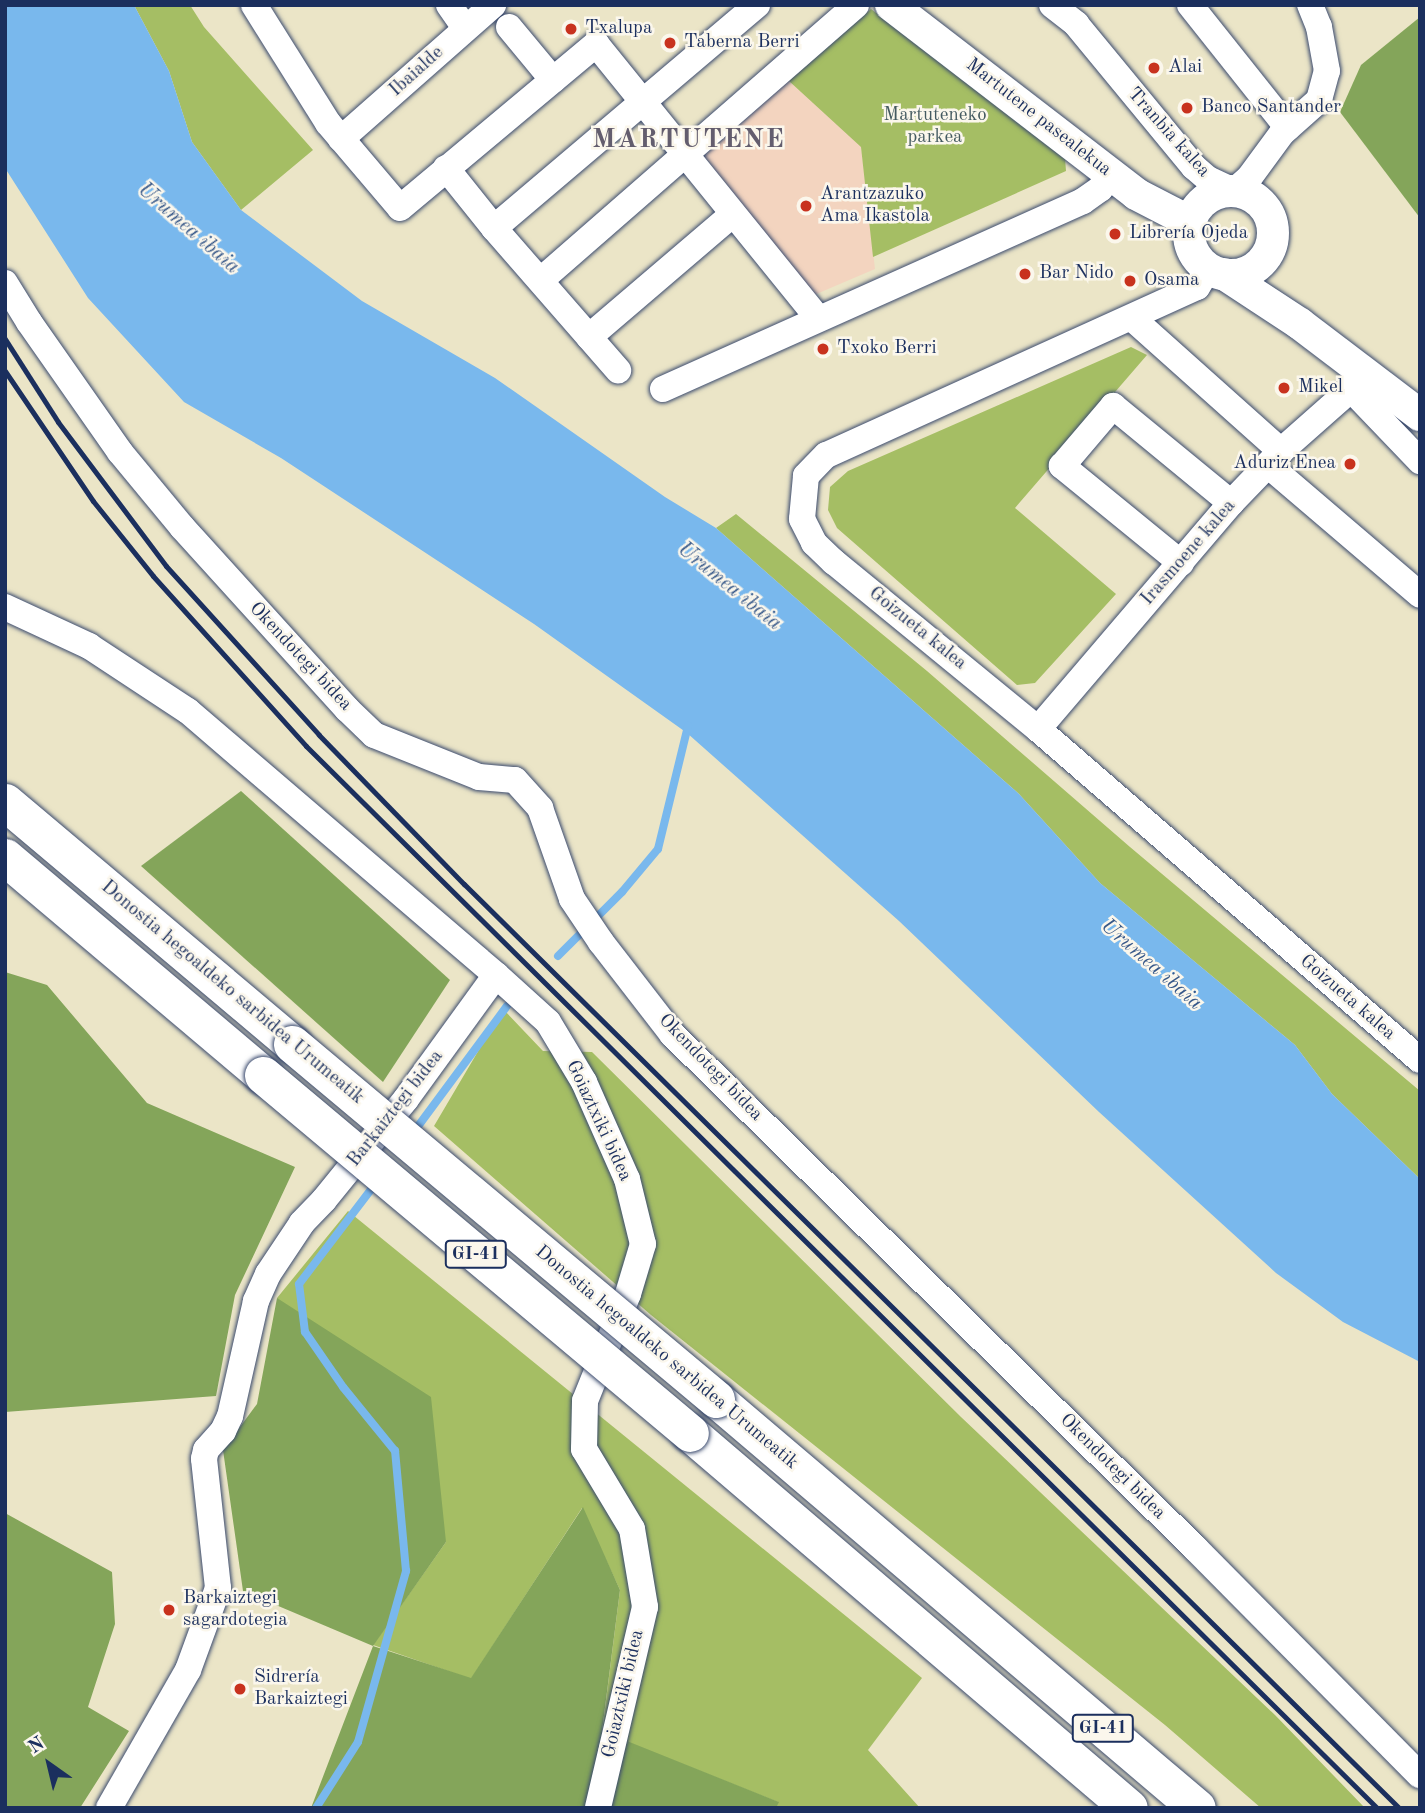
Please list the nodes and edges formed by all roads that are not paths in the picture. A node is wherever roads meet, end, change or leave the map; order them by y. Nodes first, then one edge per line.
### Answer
1 (254, 5) edge
2 (449, 5) edge
3 (493, 5) edge
4 (757, 5) edge
5 (856, 5) edge
6 (891, 5) edge
7 (1052, 5) edge
8 (1190, 5) edge
9 (1310, 5) edge
10 (509, 27) dead end
11 (466, 28) junction
12 (553, 79) junction
13 (645, 102) junction
14 (1288, 128) junction
15 (341, 139) junction
16 (687, 155) junction
17 (446, 168) junction
18 (1111, 175) junction
19 (1234, 191) junction
20 (732, 215) junction
21 (1190, 222) junction
22 (494, 228) junction
23 (1266, 255) junction
24 (1216, 271) junction
25 (541, 280) junction
26 (5, 283) edge
27 (818, 318) junction
28 (1132, 318) junction
29 (1300, 324) junction
30 (589, 337) junction
31 (618, 370) dead end
32 (1356, 379) junction
33 (663, 389) dead end
34 (1420, 415) edge
35 (1275, 458) junction
36 (1420, 461) edge
37 (1231, 503) junction
38 (1181, 563) junction
39 (1420, 595) edge
40 (5, 607) edge
41 (1038, 729) junction
42 (5, 802) edge
43 (5, 857) edge
44 (496, 975) junction
45 (1420, 1060) edge
46 (1420, 1775) edge
47 (109, 1808) edge
48 (597, 1808) edge
49 (1129, 1808) edge
50 (1196, 1808) edge

1 - 15 street
2 - 11 street
3 - 11 street, Ibaialde
4 - 13 street
5 - 16 street
6 - 18 main road, Martutene pasealekua
7 - 19 street, Tranbia kalea
8 - 14 street
9 - 14 street
10 - 12 street
11 - 15 street, Ibaialde
12 - 13 street
12 - 17 street
13 - 16 street
13 - 22 street
14 - 19 street
15 - 17 street
16 - 20 street
16 - 25 street
17 - 22 street
18 - 21 main road, Martutene pasealekua
18 - 27 street
19 - 21 main road
19 - 23 main road
20 - 27 street
20 - 30 street
21 - 24 main road
22 - 25 street
23 - 24 main road
23 - 29 main road
24 - 28 street, Goizueta kalea
24 - 29 main road
25 - 30 street
26 - 46 street, Okendotegi bidea
27 - 33 street
28 - 35 street
28 - 41 street, Goizueta kalea
29 - 32 main road
30 - 31 street
32 - 34 main road
32 - 35 street, Irasmoene kalea
32 - 36 street
35 - 37 street, Irasmoene kalea
35 - 39 street
37 - 38 street, Irasmoene kalea
37 - 38 street
38 - 41 street, Irasmoene kalea
40 - 44 street
41 - 45 street, Goizueta kalea
42 - 50 highway, Donostia hegoaldeko sarbidea Urumeatik / GI-41, bridge
43 - 49 highway, GI-41, bridge
44 - 47 street, Barkaiztegi bidea
44 - 48 street, Goiaztxiki bidea

